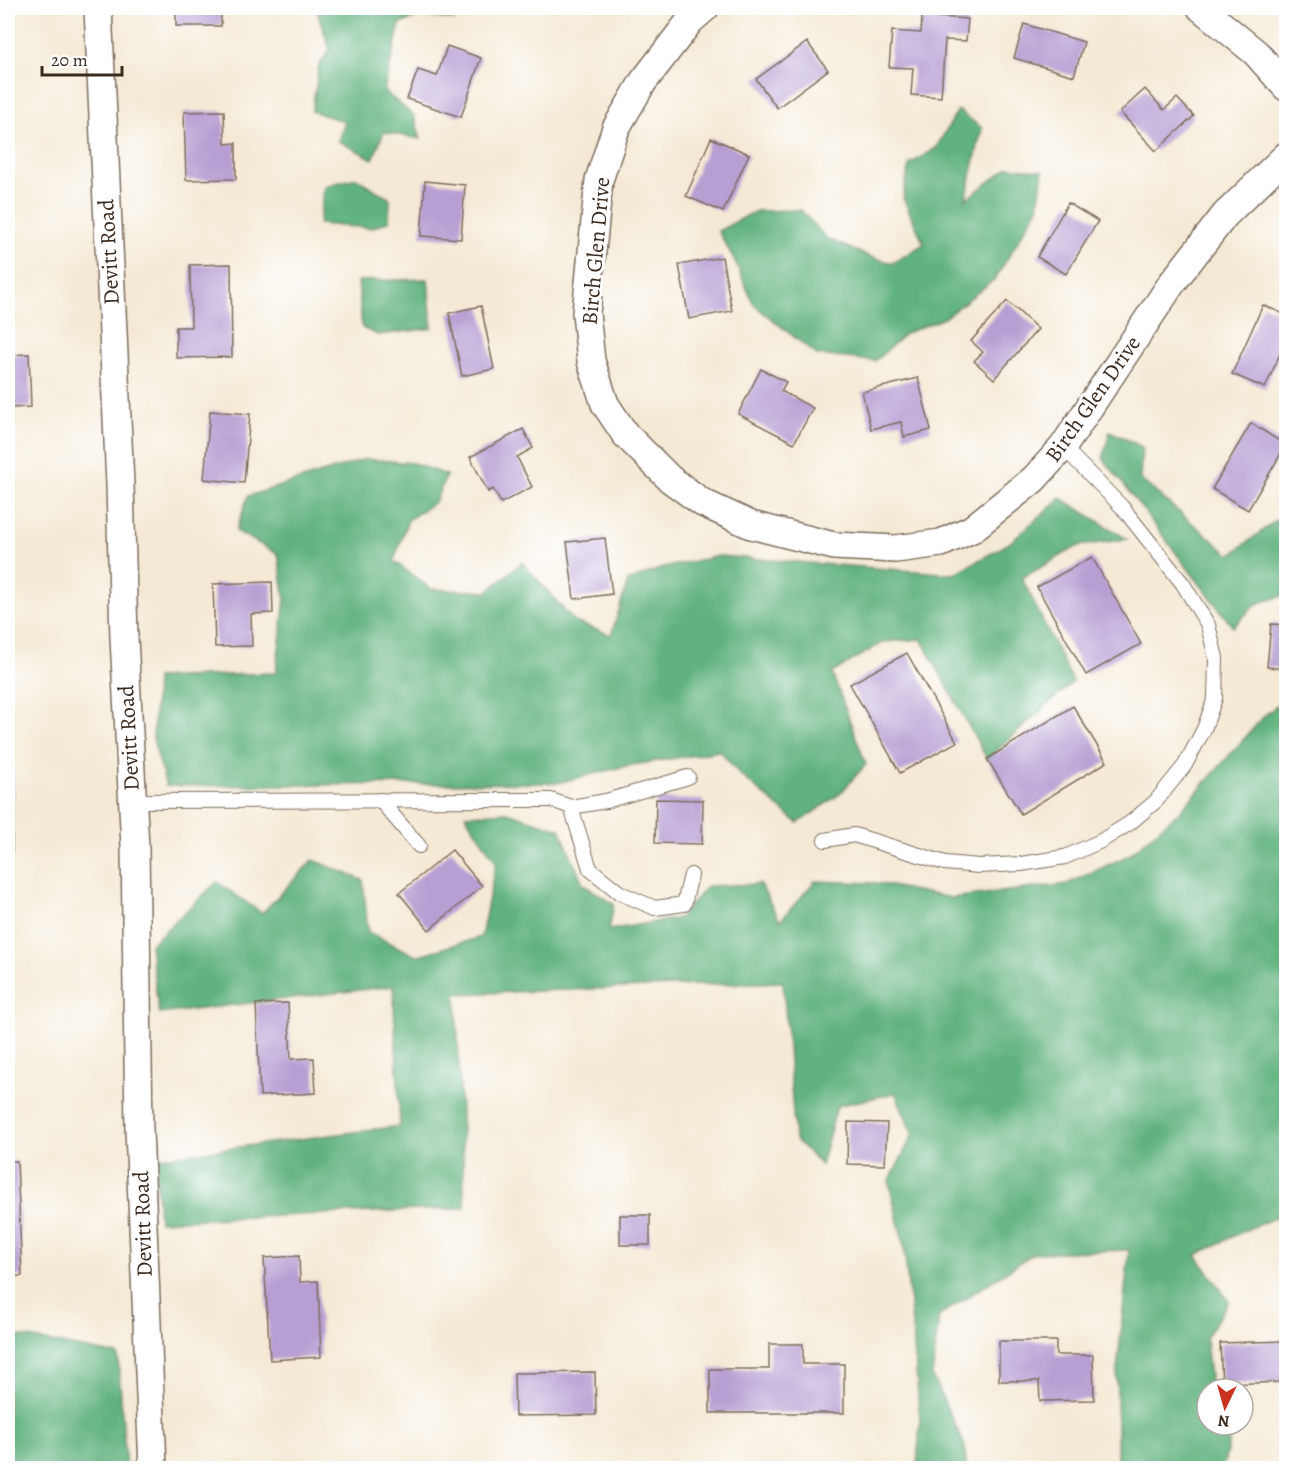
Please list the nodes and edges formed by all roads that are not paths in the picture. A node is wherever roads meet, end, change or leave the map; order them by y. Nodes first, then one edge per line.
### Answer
1 (98, 8) edge
2 (705, 8) edge
3 (1201, 8) edge
4 (1287, 87) edge
5 (1287, 156) edge
6 (1063, 447) junction
7 (688, 777) dead end
8 (380, 800) junction
9 (133, 801) junction
10 (572, 807) junction
11 (825, 840) dead end
12 (419, 846) dead end
13 (691, 875) dead end
14 (153, 1468) edge

1 - 9 street, Devitt Road
2 - 6 street, Birch Glen Drive
3 - 4 street
5 - 6 street, Birch Glen Drive
6 - 11 lane
7 - 10 lane
8 - 9 lane
8 - 10 lane
8 - 12 lane
9 - 14 street, Devitt Road
10 - 13 lane

